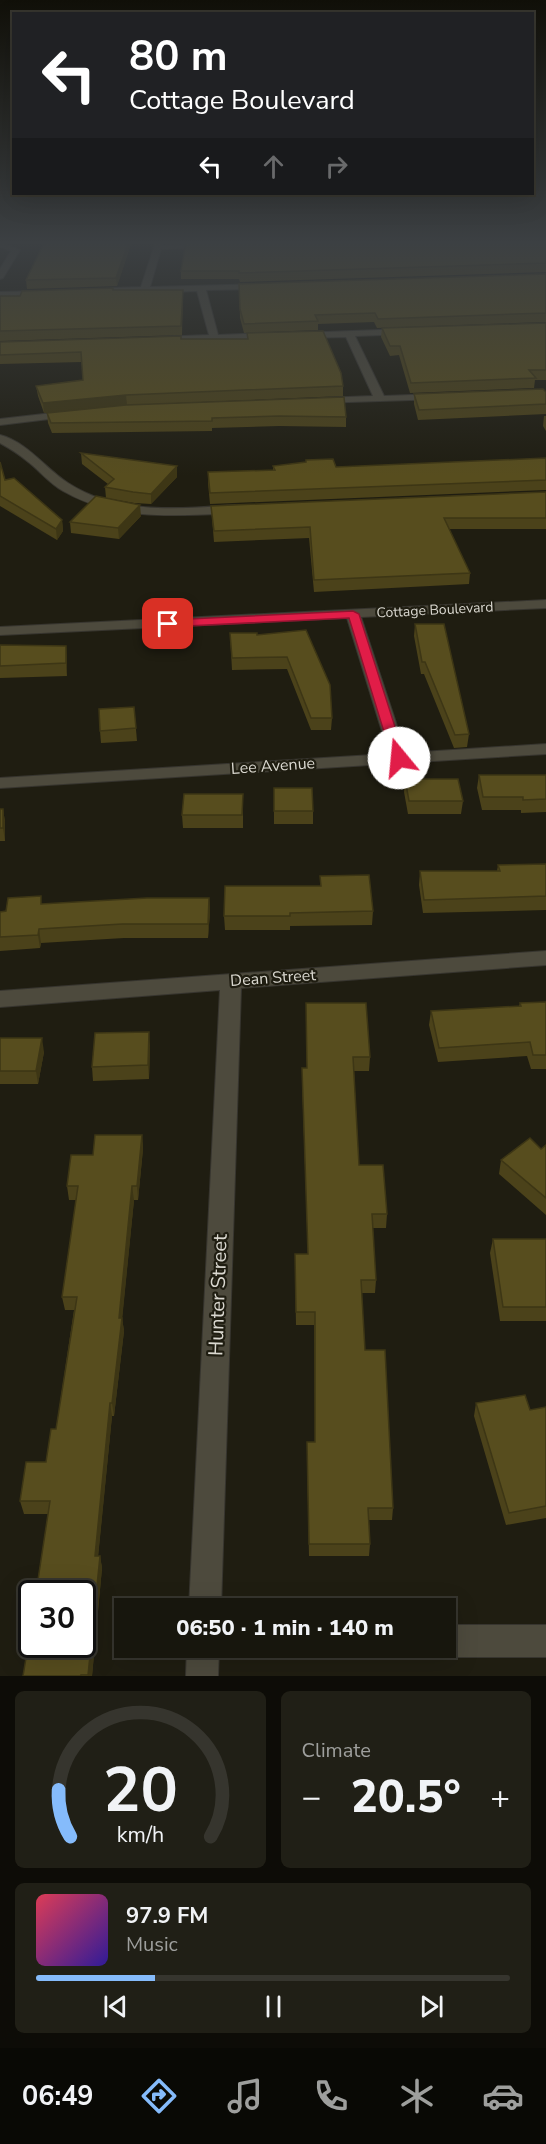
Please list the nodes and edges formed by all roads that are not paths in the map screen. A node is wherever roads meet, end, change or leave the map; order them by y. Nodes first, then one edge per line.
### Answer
1 (209, 319) edge
2 (418, 332) edge
3 (349, 334) junction
4 (281, 336) edge
5 (292, 336) edge
6 (214, 338) junction
7 (142, 341) edge
8 (451, 396) edge
9 (380, 399) junction
10 (309, 402) edge
11 (83, 413) edge
12 (0, 422) edge
13 (0, 438) edge
14 (250, 509) edge
15 (546, 604) edge
16 (353, 614) junction
17 (0, 631) edge
18 (546, 749) edge
19 (399, 758) junction
20 (0, 783) edge
21 (546, 958) edge
22 (231, 982) junction
23 (0, 999) edge
24 (205, 1598) edge
25 (456, 1641) edge
26 (546, 1641) edge
27 (203, 1658) edge
28 (202, 1676) edge

1 - 6 street
2 - 3 street
3 - 5 street
3 - 9 street
4 - 6 street
6 - 7 street
8 - 9 street
9 - 10 street
11 - 12 street
13 - 14 street
15 - 16 street, Cottage Boulevard
16 - 17 street, Cottage Boulevard
16 - 19 street
18 - 19 street, Lee Avenue
19 - 20 street, Lee Avenue
21 - 22 street, Dean Street
22 - 23 street, Dean Street
22 - 24 street, Hunter Street
25 - 26 street
27 - 28 street

